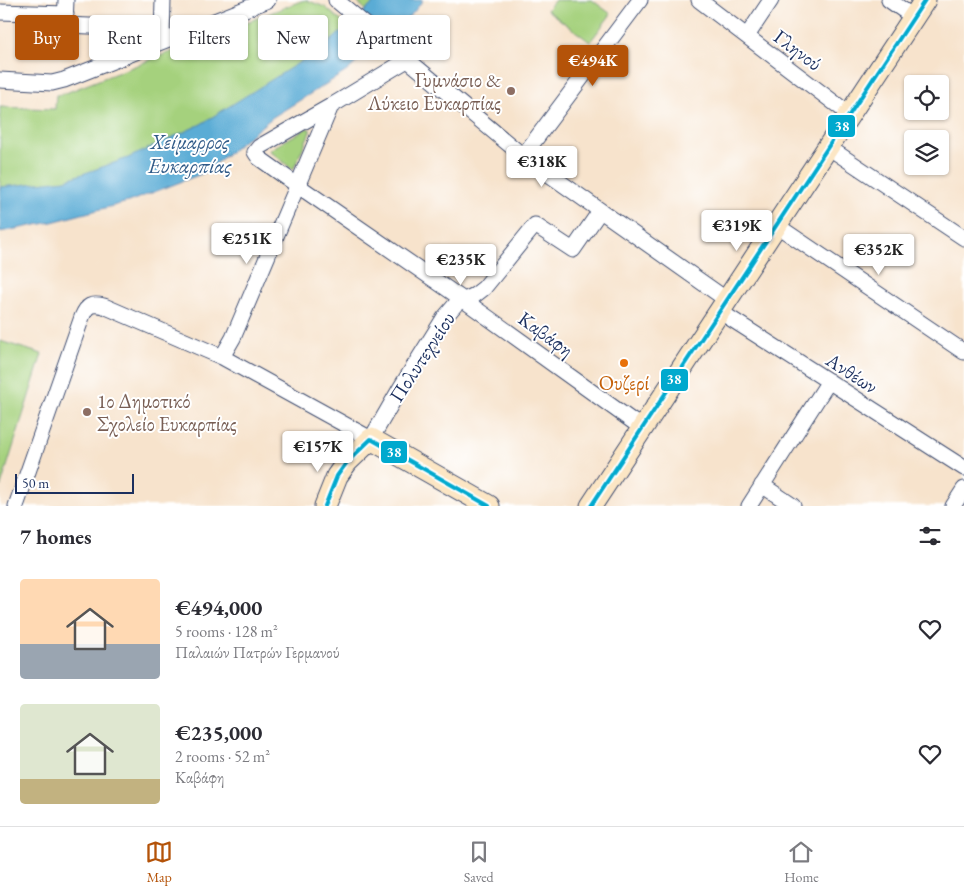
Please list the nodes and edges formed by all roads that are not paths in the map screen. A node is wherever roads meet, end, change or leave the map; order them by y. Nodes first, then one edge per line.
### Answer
1 (163, 0) edge
2 (268, 0) edge
3 (336, 0) edge
4 (640, 0) edge
5 (699, 0) edge
6 (770, 0) edge
7 (889, 0) edge
8 (925, 0) edge
9 (66, 7) edge
10 (0, 12) edge
11 (354, 15) edge
12 (912, 17) junction
13 (162, 35) junction
14 (747, 36) junction
15 (407, 60) joint
16 (0, 80) edge
17 (331, 106) junction
18 (849, 114) junction
19 (828, 146) junction
20 (523, 156) junction
21 (297, 186) junction
22 (600, 211) junction
23 (776, 225) junction
24 (964, 238) edge
25 (465, 301) junction
26 (723, 305) junction
27 (964, 352) edge
28 (222, 357) junction
29 (829, 382) junction
30 (642, 428) junction
31 (371, 439) junction
32 (964, 468) edge
33 (762, 485) junction
34 (964, 489) edge
35 (16, 506) edge
36 (325, 506) edge
37 (487, 506) edge
38 (591, 506) edge
39 (749, 506) edge
40 (793, 506) edge
41 (953, 506) edge

1 - 13 street
2 - 13 street
3 - 11 street, Ανθέων
4 - 20 street
5 - 14 street, Γληνού
6 - 14 street
7 - 12 street
8 - 12 main road
9 - 10 street
9 - 13 street
12 - 18 main road
13 - 16 street
14 - 18 street, Γληνού
15 - 17 street
15 - 20 street, Ανθέων
17 - 21 street
17 - 21 street, Καβάφη
18 - 19 main road
19 - 23 main road
19 - 24 street
20 - 22 street, Ανθέων
21 - 25 street, Καβάφη
21 - 28 street
22 - 25 street, Πολυτεχνείου
22 - 26 street, Ανθέων
23 - 26 main road
23 - 27 street
25 - 30 street, Καβάφη
25 - 31 street, Πολυτεχνείου
26 - 29 street, Ανθέων
26 - 30 main road
28 - 31 street
28 - 35 street
29 - 32 street, Ανθέων
29 - 33 street
30 - 38 main road
31 - 36 main road, Πολυτεχνείου
31 - 37 main road
33 - 39 street
33 - 40 street
34 - 41 street

